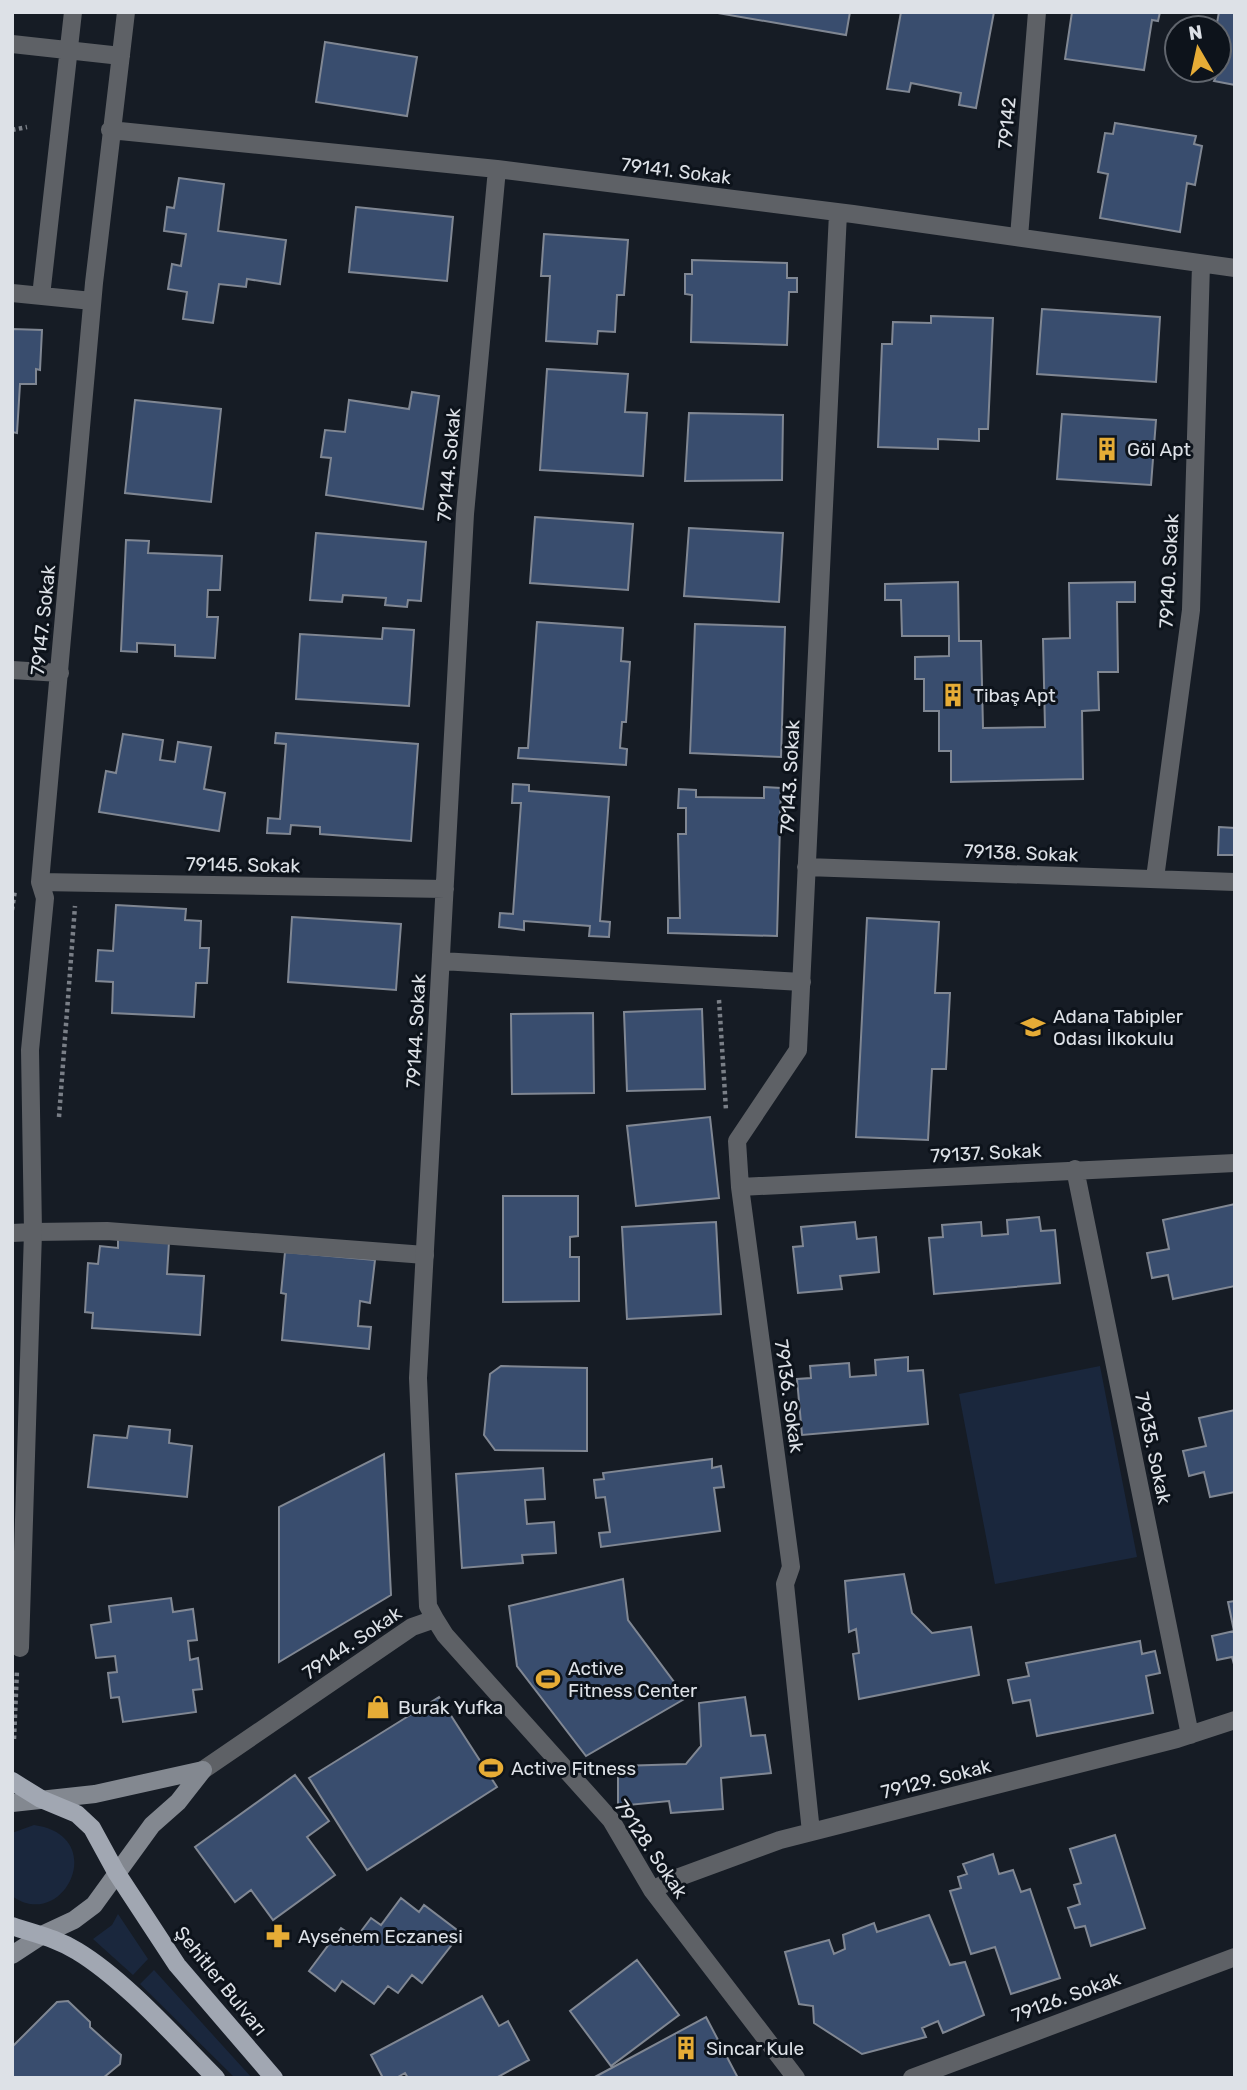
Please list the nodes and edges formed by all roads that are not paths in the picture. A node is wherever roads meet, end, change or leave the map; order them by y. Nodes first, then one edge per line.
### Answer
1 (73, 12) edge
2 (126, 12) edge
3 (1037, 12) edge
4 (12, 44) edge
5 (69, 48) junction
6 (121, 56) junction
7 (110, 130) junction
8 (497, 169) junction
9 (838, 213) junction
10 (1019, 237) junction
11 (1201, 264) junction
12 (1235, 268) edge
13 (12, 293) edge
14 (41, 296) junction
15 (92, 302) junction
16 (12, 670) edge
17 (60, 673) junction
18 (806, 867) junction
19 (1155, 878) junction
20 (1235, 882) edge
21 (40, 883) junction
22 (445, 889) junction
23 (441, 961) junction
24 (802, 982) junction
25 (30, 1050) junction
26 (12, 1055) edge
27 (1235, 1163) edge
28 (1075, 1169) junction
29 (740, 1187) junction
30 (33, 1232) junction
31 (12, 1233) edge
32 (425, 1255) junction
33 (435, 1619) junction
34 (20, 1648) dead end
35 (1235, 1720) edge
36 (1190, 1735) junction
37 (203, 1770) junction
38 (12, 1781) edge
39 (41, 1799) junction
40 (12, 1803) edge
41 (811, 1832) junction
42 (116, 1872) junction
43 (652, 1890) junction
44 (12, 1926) edge
45 (44, 1934) junction
46 (12, 1955) edge
47 (1235, 1957) edge
48 (216, 2078) edge
49 (274, 2078) edge
50 (796, 2078) edge
51 (912, 2078) edge

1 - 5 street
2 - 6 street, 79147. Sokak
3 - 10 street, 79142
4 - 5 street
5 - 6 street
5 - 14 street
6 - 7 street, 79147. Sokak
7 - 8 street, 79141. Sokak
7 - 15 street, 79147. Sokak
8 - 9 street, 79141. Sokak
8 - 22 street, 79144. Sokak
9 - 10 street, 79141. Sokak
9 - 18 street, 79143. Sokak
10 - 11 street, 79141. Sokak
11 - 12 street, 79141. Sokak
11 - 19 street, 79140. Sokak
13 - 14 street
14 - 15 street
15 - 17 street, 79147. Sokak
16 - 17 street
17 - 21 street, 79147. Sokak
18 - 19 street, 79138. Sokak
18 - 24 street, 79143. Sokak
19 - 20 street, 79138. Sokak
21 - 22 street, 79145. Sokak
21 - 25 street, 79147. Sokak
22 - 23 street, 79144. Sokak
23 - 24 street
23 - 32 street, 79144. Sokak
24 - 29 street, 79136. Sokak
25 - 26 street
25 - 30 street, 79147. Sokak
27 - 28 street, 79137. Sokak
28 - 29 street, 79137. Sokak
28 - 36 street, 79135. Sokak
29 - 41 street, 79136. Sokak
30 - 31 street
30 - 32 street
30 - 34 street, 79147. Sokak
32 - 33 street, 79144. Sokak
33 - 37 street, 79144. Sokak
33 - 43 street, 79128. Sokak
35 - 36 street, 79129. Sokak
36 - 41 street, 79129. Sokak
37 - 39 main road
37 - 42 main road
38 - 39 main road
39 - 40 main road
39 - 42 main road, Şehitler Bulvarı
41 - 43 street, 79129. Sokak
42 - 45 main road
42 - 49 main road, Şehitler Bulvarı
43 - 50 street, 79128. Sokak
44 - 45 main road
45 - 46 main road
45 - 48 main road
47 - 51 street, 79126. Sokak

